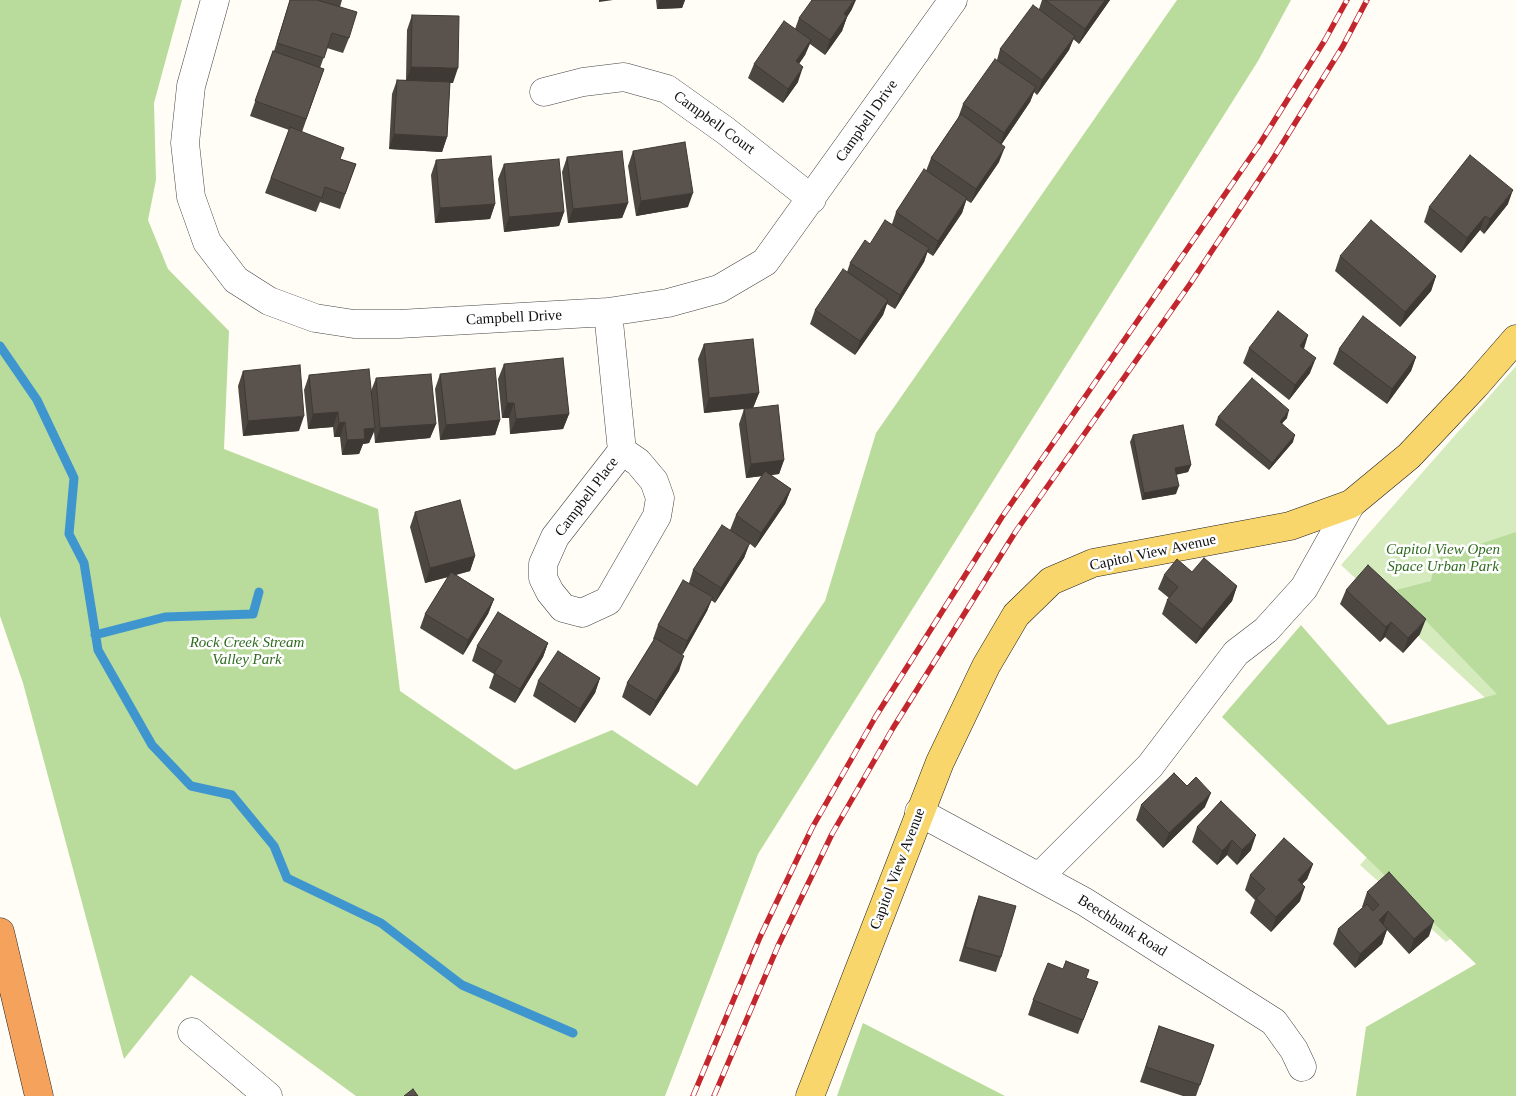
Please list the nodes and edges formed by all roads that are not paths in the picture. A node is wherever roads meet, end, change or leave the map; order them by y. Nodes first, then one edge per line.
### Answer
1 (215, 0) edge
2 (953, 0) edge
3 (544, 92) dead end
4 (812, 199) junction
5 (608, 312) junction
6 (1516, 339) edge
7 (622, 451) junction
8 (1351, 504) junction
9 (920, 812) junction
10 (1040, 876) junction
11 (0, 932) edge
12 (192, 1032) dead end
13 (1302, 1068) dead end
14 (39, 1096) edge
15 (268, 1096) edge
16 (810, 1096) edge

1 - 5 street, Campbell Drive
2 - 4 street, Campbell Drive
3 - 4 street, Campbell Court
4 - 5 street, Campbell Drive
5 - 7 street, Campbell Place
6 - 8 main road, Capitol View Avenue
7 - 7 street, Campbell Place
8 - 9 main road, Capitol View Avenue
8 - 10 street
9 - 10 street, Beechbank Road
9 - 16 main road, Capitol View Avenue
10 - 13 street, Beechbank Road
11 - 14 highway
12 - 15 street

